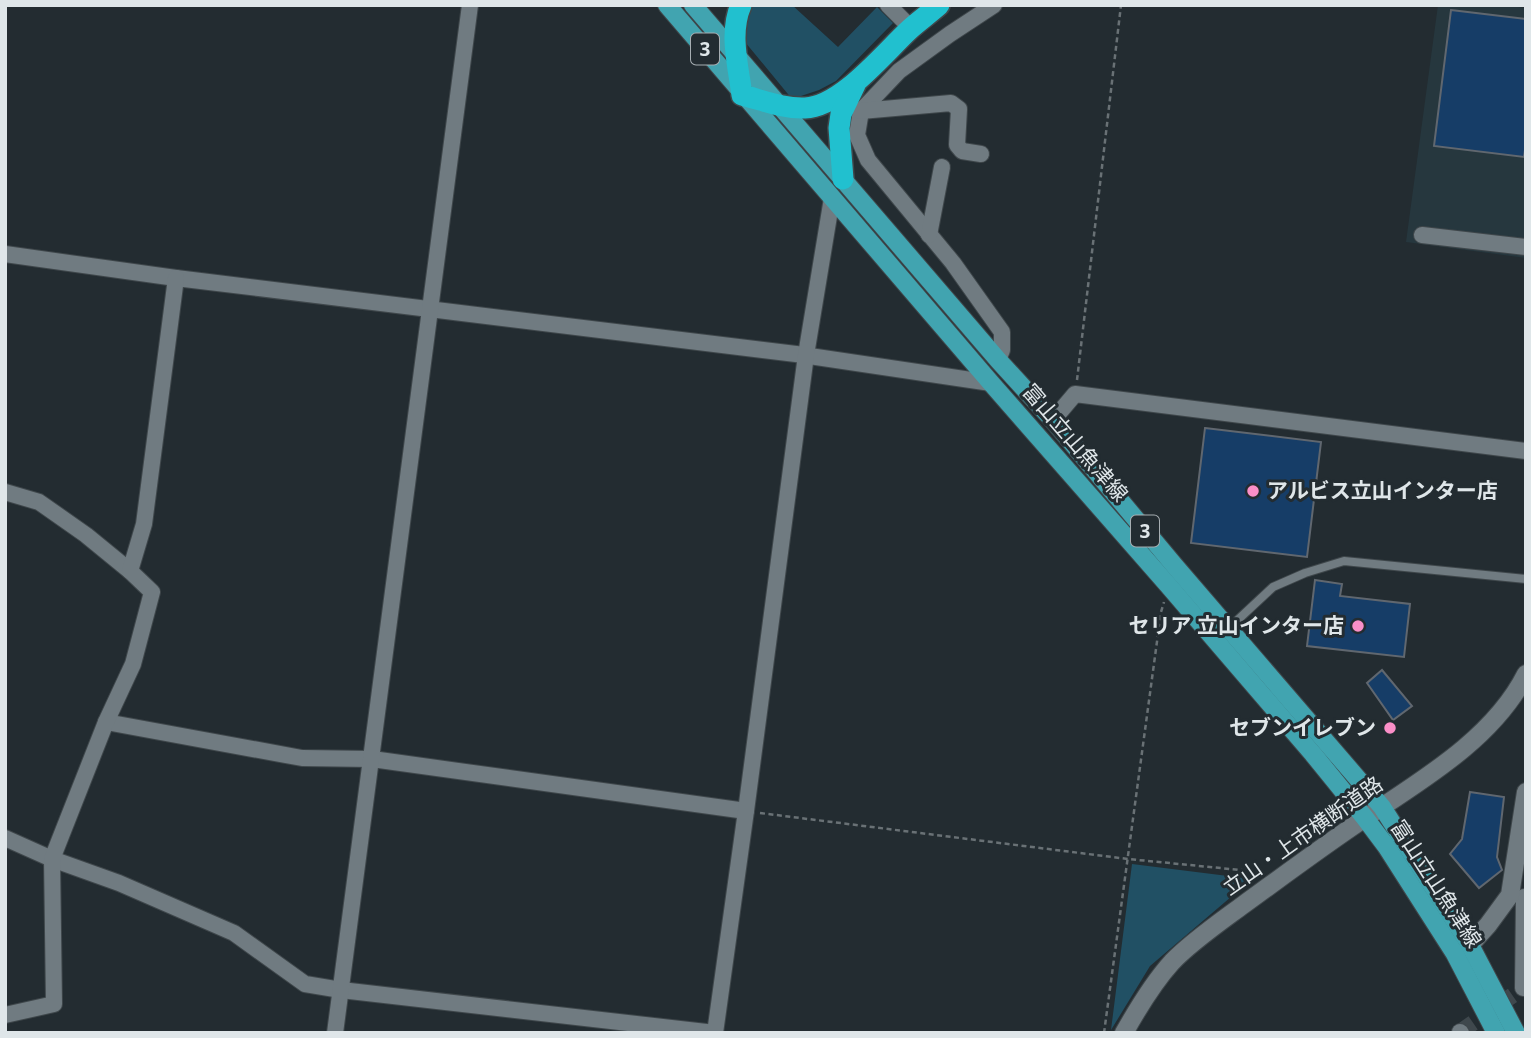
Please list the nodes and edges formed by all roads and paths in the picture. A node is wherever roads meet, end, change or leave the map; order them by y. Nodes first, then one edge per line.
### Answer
1 (470, 5) edge
2 (667, 5) edge
3 (693, 5) edge
4 (741, 5) edge
5 (888, 5) edge
6 (939, 5) edge
7 (994, 5) edge
8 (1121, 5) edge
9 (911, 28) junction
10 (737, 56) junction
11 (860, 77) junction
12 (742, 94) junction
13 (779, 105) junction
14 (861, 111) junction
15 (981, 154) dead end
16 (942, 167) dead end
17 (843, 179) junction
18 (832, 198) junction
19 (1422, 234) dead end
20 (929, 235) junction
21 (1526, 247) edge
22 (5, 254) edge
23 (176, 278) junction
24 (430, 309) junction
25 (806, 355) junction
26 (998, 360) junction
27 (991, 383) junction
28 (1075, 394) junction
29 (1053, 420) junction
30 (1526, 451) edge
31 (5, 492) edge
32 (130, 571) junction
33 (1526, 579) edge
34 (1168, 585) junction
35 (1228, 628) junction
36 (1524, 684) edge
37 (106, 722) junction
38 (372, 759) junction
39 (1526, 792) edge
40 (1382, 807) junction
41 (746, 811) junction
42 (1365, 818) junction
43 (5, 838) edge
44 (52, 859) junction
45 (1128, 859) junction
46 (1285, 874) junction
47 (1520, 897) edge
48 (1470, 945) junction
49 (1523, 988) dead end
50 (341, 990) junction
51 (5, 1015) edge
52 (335, 1033) edge
53 (1104, 1033) edge
54 (1124, 1033) edge
55 (1496, 1033) edge
56 (1516, 1033) edge

1 - 24 street
2 - 12 main road, 富山立山魚津線 / 3
3 - 10 main road, 富山立山魚津線 / 3
4 - 10 highway
5 - 9 street
6 - 9 highway
7 - 14 street
8 - 28 path
9 - 11 highway
10 - 12 highway
10 - 13 main road, 富山立山魚津線 / 3
11 - 13 highway
11 - 17 highway
12 - 13 highway
12 - 18 main road, 富山立山魚津線 / 3
13 - 17 main road, 富山立山魚津線 / 3
14 - 15 street
14 - 20 street
16 - 20 street
17 - 26 main road, 富山立山魚津線 / 3
18 - 25 street
18 - 27 main road, 富山立山魚津線 / 3
19 - 21 street
20 - 26 street
22 - 23 street
23 - 24 street
23 - 32 street
24 - 25 street
24 - 38 street
25 - 27 street
25 - 41 street
26 - 29 main road, 富山立山魚津線 / 3
27 - 34 main road, 富山立山魚津線 / 3
28 - 29 street
28 - 30 street
29 - 35 main road, 富山立山魚津線 / 3
31 - 32 street
32 - 37 street
33 - 35 lane
34 - 42 main road, 富山立山魚津線 / 3
34 - 45 path
35 - 40 main road, 富山立山魚津線 / 3
36 - 40 street, 立山・上市横断道路
37 - 38 street
37 - 44 street
38 - 41 street
38 - 50 street
39 - 47 street
40 - 42 street, 立山・上市横断道路
40 - 48 main road, 富山立山魚津線 / 3
41 - 45 path
41 - 50 street
42 - 46 street, 立山・上市横断道路
42 - 55 main road, 富山立山魚津線 / 3
43 - 44 street
44 - 50 street
44 - 51 street
45 - 46 path
45 - 53 path
46 - 54 street, 立山・上市横断道路
47 - 48 street
47 - 49 street
48 - 56 main road, 富山立山魚津線 / 3
50 - 52 street

